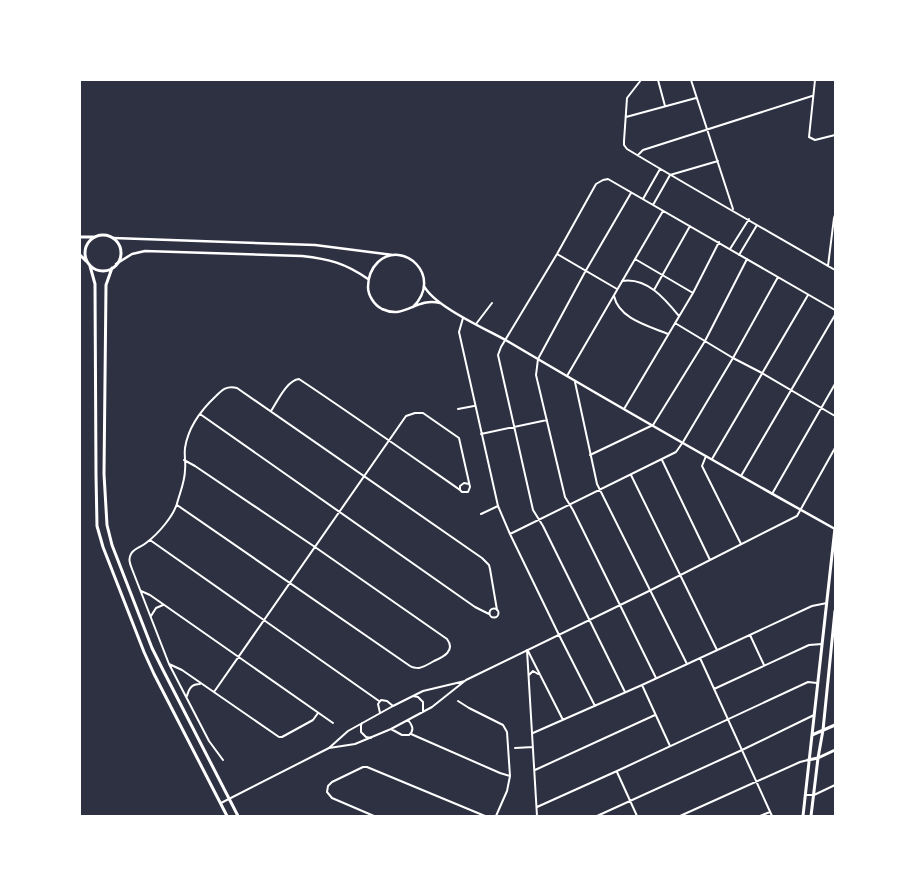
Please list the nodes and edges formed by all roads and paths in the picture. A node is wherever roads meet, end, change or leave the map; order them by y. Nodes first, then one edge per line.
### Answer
1 (641, 80) edge
2 (658, 80) edge
3 (691, 80) edge
4 (815, 80) edge
5 (812, 96) junction
6 (696, 98) junction
7 (666, 106) junction
8 (626, 117) junction
9 (707, 129) junction
10 (835, 135) edge
11 (638, 156) junction
12 (718, 161) junction
13 (660, 169) junction
14 (670, 175) junction
15 (631, 192) junction
16 (643, 199) junction
17 (653, 205) junction
18 (733, 210) junction
19 (663, 211) junction
20 (835, 215) edge
21 (749, 220) junction
22 (757, 224) junction
23 (690, 226) junction
24 (96, 236) junction
25 (80, 237) edge
26 (113, 238) junction
27 (718, 242) junction
28 (730, 249) junction
29 (557, 254) junction
30 (80, 255) edge
31 (393, 255) junction
32 (739, 255) junction
33 (635, 259) junction
34 (747, 259) junction
35 (87, 261) junction
36 (116, 264) junction
37 (90, 266) junction
38 (828, 266) junction
39 (112, 268) junction
40 (835, 270) edge
41 (585, 272) junction
42 (662, 276) junction
43 (778, 277) junction
44 (368, 279) junction
45 (622, 281) junction
46 (424, 286) junction
47 (617, 289) junction
48 (654, 290) junction
49 (614, 294) junction
50 (693, 294) junction
51 (808, 295) junction
52 (492, 303) dead end
53 (442, 304) junction
54 (412, 307) junction
55 (835, 310) edge
56 (835, 315) edge
57 (678, 316) junction
58 (463, 318) junction
59 (675, 323) junction
60 (476, 324) junction
61 (668, 334) junction
62 (506, 340) junction
63 (705, 341) junction
64 (733, 358) junction
65 (538, 359) junction
66 (762, 373) junction
67 (567, 376) junction
68 (575, 382) junction
69 (835, 384) edge
70 (791, 390) junction
71 (475, 406) junction
72 (821, 408) junction
73 (458, 409) dead end
74 (624, 409) junction
75 (271, 411) junction
76 (200, 414) junction
77 (835, 416) edge
78 (547, 420) junction
79 (653, 425) junction
80 (515, 426) junction
81 (481, 434) junction
82 (389, 441) junction
83 (683, 442) junction
84 (835, 448) edge
85 (590, 455) junction
86 (706, 456) junction
87 (712, 459) junction
88 (184, 460) junction
89 (662, 460) junction
90 (631, 475) junction
91 (365, 476) junction
92 (741, 476) junction
93 (469, 485) junction
94 (460, 490) junction
95 (600, 490) junction
96 (772, 494) junction
97 (570, 504) junction
98 (177, 505) junction
99 (498, 506) junction
100 (800, 510) junction
101 (339, 512) junction
102 (481, 514) dead end
103 (539, 519) junction
104 (835, 529) edge
105 (510, 534) junction
106 (150, 540) junction
107 (741, 544) junction
108 (315, 547) junction
109 (710, 560) junction
110 (835, 570) edge
111 (830, 571) junction
112 (680, 575) junction
113 (290, 582) junction
114 (141, 591) junction
115 (649, 591) junction
116 (827, 603) junction
117 (165, 605) junction
118 (619, 605) junction
119 (497, 610) junction
120 (835, 611) edge
121 (489, 614) junction
122 (151, 616) junction
123 (265, 620) junction
124 (589, 620) junction
125 (558, 635) junction
126 (750, 635) junction
127 (822, 644) junction
128 (527, 650) junction
129 (717, 650) junction
130 (239, 656) junction
131 (700, 658) junction
132 (169, 664) junction
133 (687, 664) junction
134 (764, 665) junction
135 (529, 674) junction
136 (540, 677) junction
137 (656, 678) junction
138 (466, 680) junction
139 (818, 683) junction
140 (201, 684) junction
141 (642, 685) junction
142 (714, 689) junction
143 (214, 692) junction
144 (625, 692) junction
145 (187, 696) junction
146 (412, 696) junction
147 (379, 701) junction
148 (458, 701) dead end
149 (393, 706) junction
150 (595, 706) junction
151 (423, 712) junction
152 (318, 713) junction
153 (380, 713) junction
154 (655, 715) junction
155 (815, 715) junction
156 (728, 719) junction
157 (408, 720) junction
158 (564, 720) junction
159 (363, 722) junction
160 (333, 723) dead end
161 (835, 725) edge
162 (391, 729) junction
163 (823, 730) junction
164 (533, 733) junction
165 (411, 734) junction
166 (812, 734) junction
167 (371, 738) junction
168 (670, 746) junction
169 (533, 747) junction
170 (329, 748) junction
171 (515, 748) dead end
172 (742, 750) junction
173 (835, 750) edge
174 (818, 758) junction
175 (223, 760) dead end
176 (808, 760) junction
177 (535, 770) junction
178 (617, 771) junction
179 (510, 776) junction
180 (757, 781) junction
181 (835, 785) edge
182 (805, 795) junction
183 (814, 795) junction
184 (229, 799) junction
185 (630, 801) junction
186 (221, 803) junction
187 (536, 807) junction
188 (770, 812) junction
189 (228, 816) edge
190 (238, 816) edge
191 (374, 816) edge
192 (485, 816) edge
193 (496, 816) edge
194 (537, 816) edge
195 (597, 816) edge
196 (638, 816) edge
197 (680, 816) edge
198 (760, 816) edge
199 (772, 816) edge
200 (803, 816) edge
201 (811, 816) edge

1 - 8 street
2 - 7 street
3 - 6 street
4 - 5 street
5 - 9 street
5 - 10 street
6 - 7 street
6 - 9 street
7 - 8 street
8 - 11 street
9 - 11 street
9 - 12 street
11 - 13 street
12 - 14 street
12 - 18 street
13 - 14 street
13 - 16 street
14 - 17 street
14 - 18 street
15 - 16 street
15 - 29 street
15 - 41 street
16 - 17 street
17 - 19 street
18 - 21 street
19 - 23 street
19 - 33 street
20 - 38 street
21 - 22 street
21 - 28 street
22 - 32 street
22 - 38 street
23 - 27 street
23 - 42 street
24 - 25 main road
24 - 26 main road
24 - 35 main road
26 - 31 street
26 - 36 main road
27 - 28 street
27 - 50 street
28 - 32 street
29 - 41 street
29 - 62 street
30 - 35 main road
31 - 44 street
31 - 46 street
32 - 34 street
33 - 42 street
33 - 45 street
34 - 43 street
34 - 63 street
35 - 37 main road
36 - 39 main road
36 - 44 street
37 - 39 main road
37 - 186 main road
38 - 40 street
39 - 184 main road
41 - 47 street
41 - 65 street
42 - 48 street
42 - 50 street
43 - 51 street
43 - 64 street
44 - 54 street
45 - 47 street
45 - 48 street
46 - 53 street
46 - 54 street
47 - 49 street
48 - 57 street
49 - 61 street
49 - 67 street
50 - 57 street
51 - 55 street
51 - 66 street
52 - 60 street
53 - 54 street
53 - 58 street
56 - 70 street
57 - 59 street
58 - 60 street
58 - 71 street
59 - 61 street
59 - 63 street
60 - 62 street
61 - 74 street
62 - 65 street
62 - 80 street
63 - 64 street
63 - 79 street
64 - 66 street
64 - 83 street
65 - 67 street
65 - 78 street
66 - 70 street
66 - 87 street
67 - 68 street
68 - 74 street
68 - 85 street
69 - 72 street
70 - 72 street
70 - 92 street
71 - 73 street
71 - 81 street
72 - 77 street
72 - 96 street
74 - 79 street
75 - 76 street
75 - 82 street
75 - 91 street
76 - 88 street
76 - 101 street
78 - 80 street
78 - 97 street
79 - 83 street
79 - 85 street
80 - 81 street
80 - 103 street
81 - 99 street
82 - 91 street
82 - 93 street
82 - 94 street
83 - 86 street
83 - 89 street
84 - 100 street
85 - 95 street
86 - 87 street
86 - 107 street
87 - 92 street
88 - 98 street
88 - 108 street
89 - 90 street
89 - 109 street
90 - 95 street
90 - 112 street
91 - 101 street
91 - 119 street
92 - 96 street
93 - 94 street
93 - 94 street
95 - 97 street
95 - 115 street
96 - 100 street
97 - 103 street
97 - 118 street
98 - 106 street
98 - 113 street
99 - 102 street
99 - 105 street
100 - 104 street
100 - 107 street
101 - 108 street
101 - 121 street
103 - 105 street
103 - 124 street
104 - 111 main road
105 - 125 street
106 - 114 street
106 - 123 street
107 - 109 street
108 - 113 street
108 - 113 street
109 - 112 street
110 - 111 main road
111 - 116 main road
112 - 115 street
112 - 129 street
113 - 123 street
114 - 117 street
114 - 122 street
115 - 118 street
115 - 133 street
116 - 126 street
116 - 127 main road
117 - 122 street
117 - 130 street
118 - 124 street
118 - 137 street
119 - 121 street
119 - 121 street
120 - 163 main road
122 - 132 street
123 - 130 street
123 - 147 street
124 - 125 street
124 - 144 street
125 - 128 street
125 - 150 street
126 - 129 street
126 - 134 street
127 - 134 street
127 - 139 main road
128 - 135 street
128 - 136 street
128 - 138 street
129 - 131 street
130 - 143 street
130 - 152 street
131 - 133 street
131 - 142 street
132 - 140 street
132 - 145 street
133 - 137 street
134 - 142 street
135 - 136 street
135 - 164 street
136 - 158 street
137 - 141 street
138 - 146 street
138 - 151 street
139 - 155 main road
139 - 156 street
140 - 143 street
140 - 145 street
141 - 144 street
141 - 154 street
142 - 156 street
143 - 152 street
144 - 150 street
145 - 175 street
146 - 149 street
146 - 151 street
147 - 149 street
147 - 153 street
148 - 179 street
149 - 153 street
150 - 158 street
151 - 157 street
152 - 160 street
153 - 159 street
154 - 168 street
154 - 177 street
155 - 166 main road
155 - 172 street
156 - 168 street
156 - 172 street
157 - 162 street
157 - 165 street
158 - 164 street
159 - 167 street
159 - 170 street
161 - 163 main road
162 - 165 street
162 - 167 street
163 - 166 main road
163 - 174 main road
164 - 169 street
165 - 179 street
166 - 176 main road
167 - 170 street
168 - 178 street
169 - 171 street
169 - 177 street
170 - 184 street
172 - 180 street
172 - 185 street
173 - 174 main road
174 - 176 main road
174 - 183 main road
176 - 180 street
176 - 182 main road
177 - 187 street
178 - 185 street
178 - 187 street
179 - 193 street
180 - 188 street
180 - 197 street
181 - 183 street
182 - 183 street
182 - 200 main road
183 - 201 main road
184 - 186 street
184 - 190 main road
185 - 195 street
185 - 196 street
186 - 189 main road
187 - 194 street
188 - 198 street
188 - 199 street
191 - 192 street

